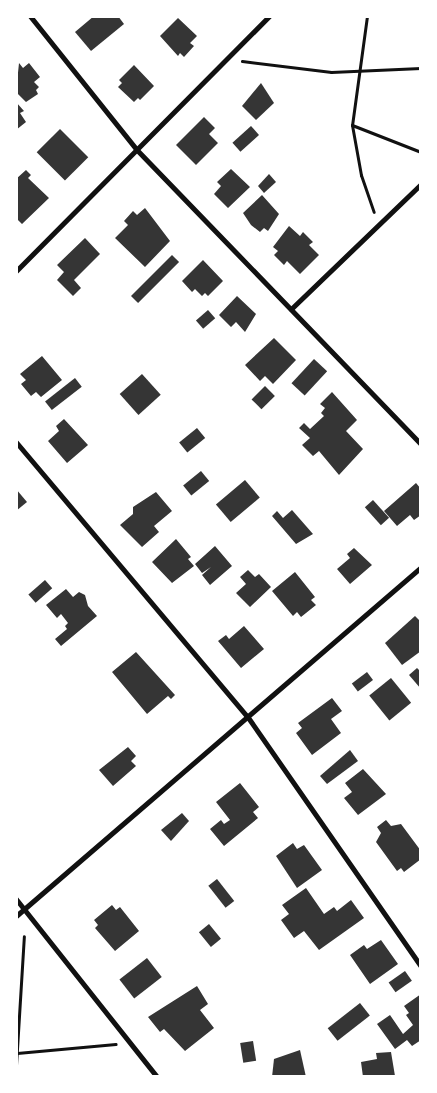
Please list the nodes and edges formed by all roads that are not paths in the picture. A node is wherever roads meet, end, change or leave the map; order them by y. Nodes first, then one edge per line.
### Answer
1 (30, 16) edge
2 (270, 16) edge
3 (136, 149) junction
4 (421, 184) edge
5 (16, 271) edge
6 (291, 309) junction
7 (16, 442) edge
8 (421, 444) edge
9 (421, 567) edge
10 (247, 716) junction
11 (16, 899) edge
12 (24, 908) junction
13 (16, 916) edge
14 (421, 966) edge
15 (157, 1077) edge

1 - 3 street
2 - 3 street
3 - 5 street
3 - 6 street
4 - 6 street
6 - 8 street
7 - 10 street
9 - 10 street
10 - 12 street
10 - 14 street
11 - 12 street
12 - 13 street
12 - 15 street

